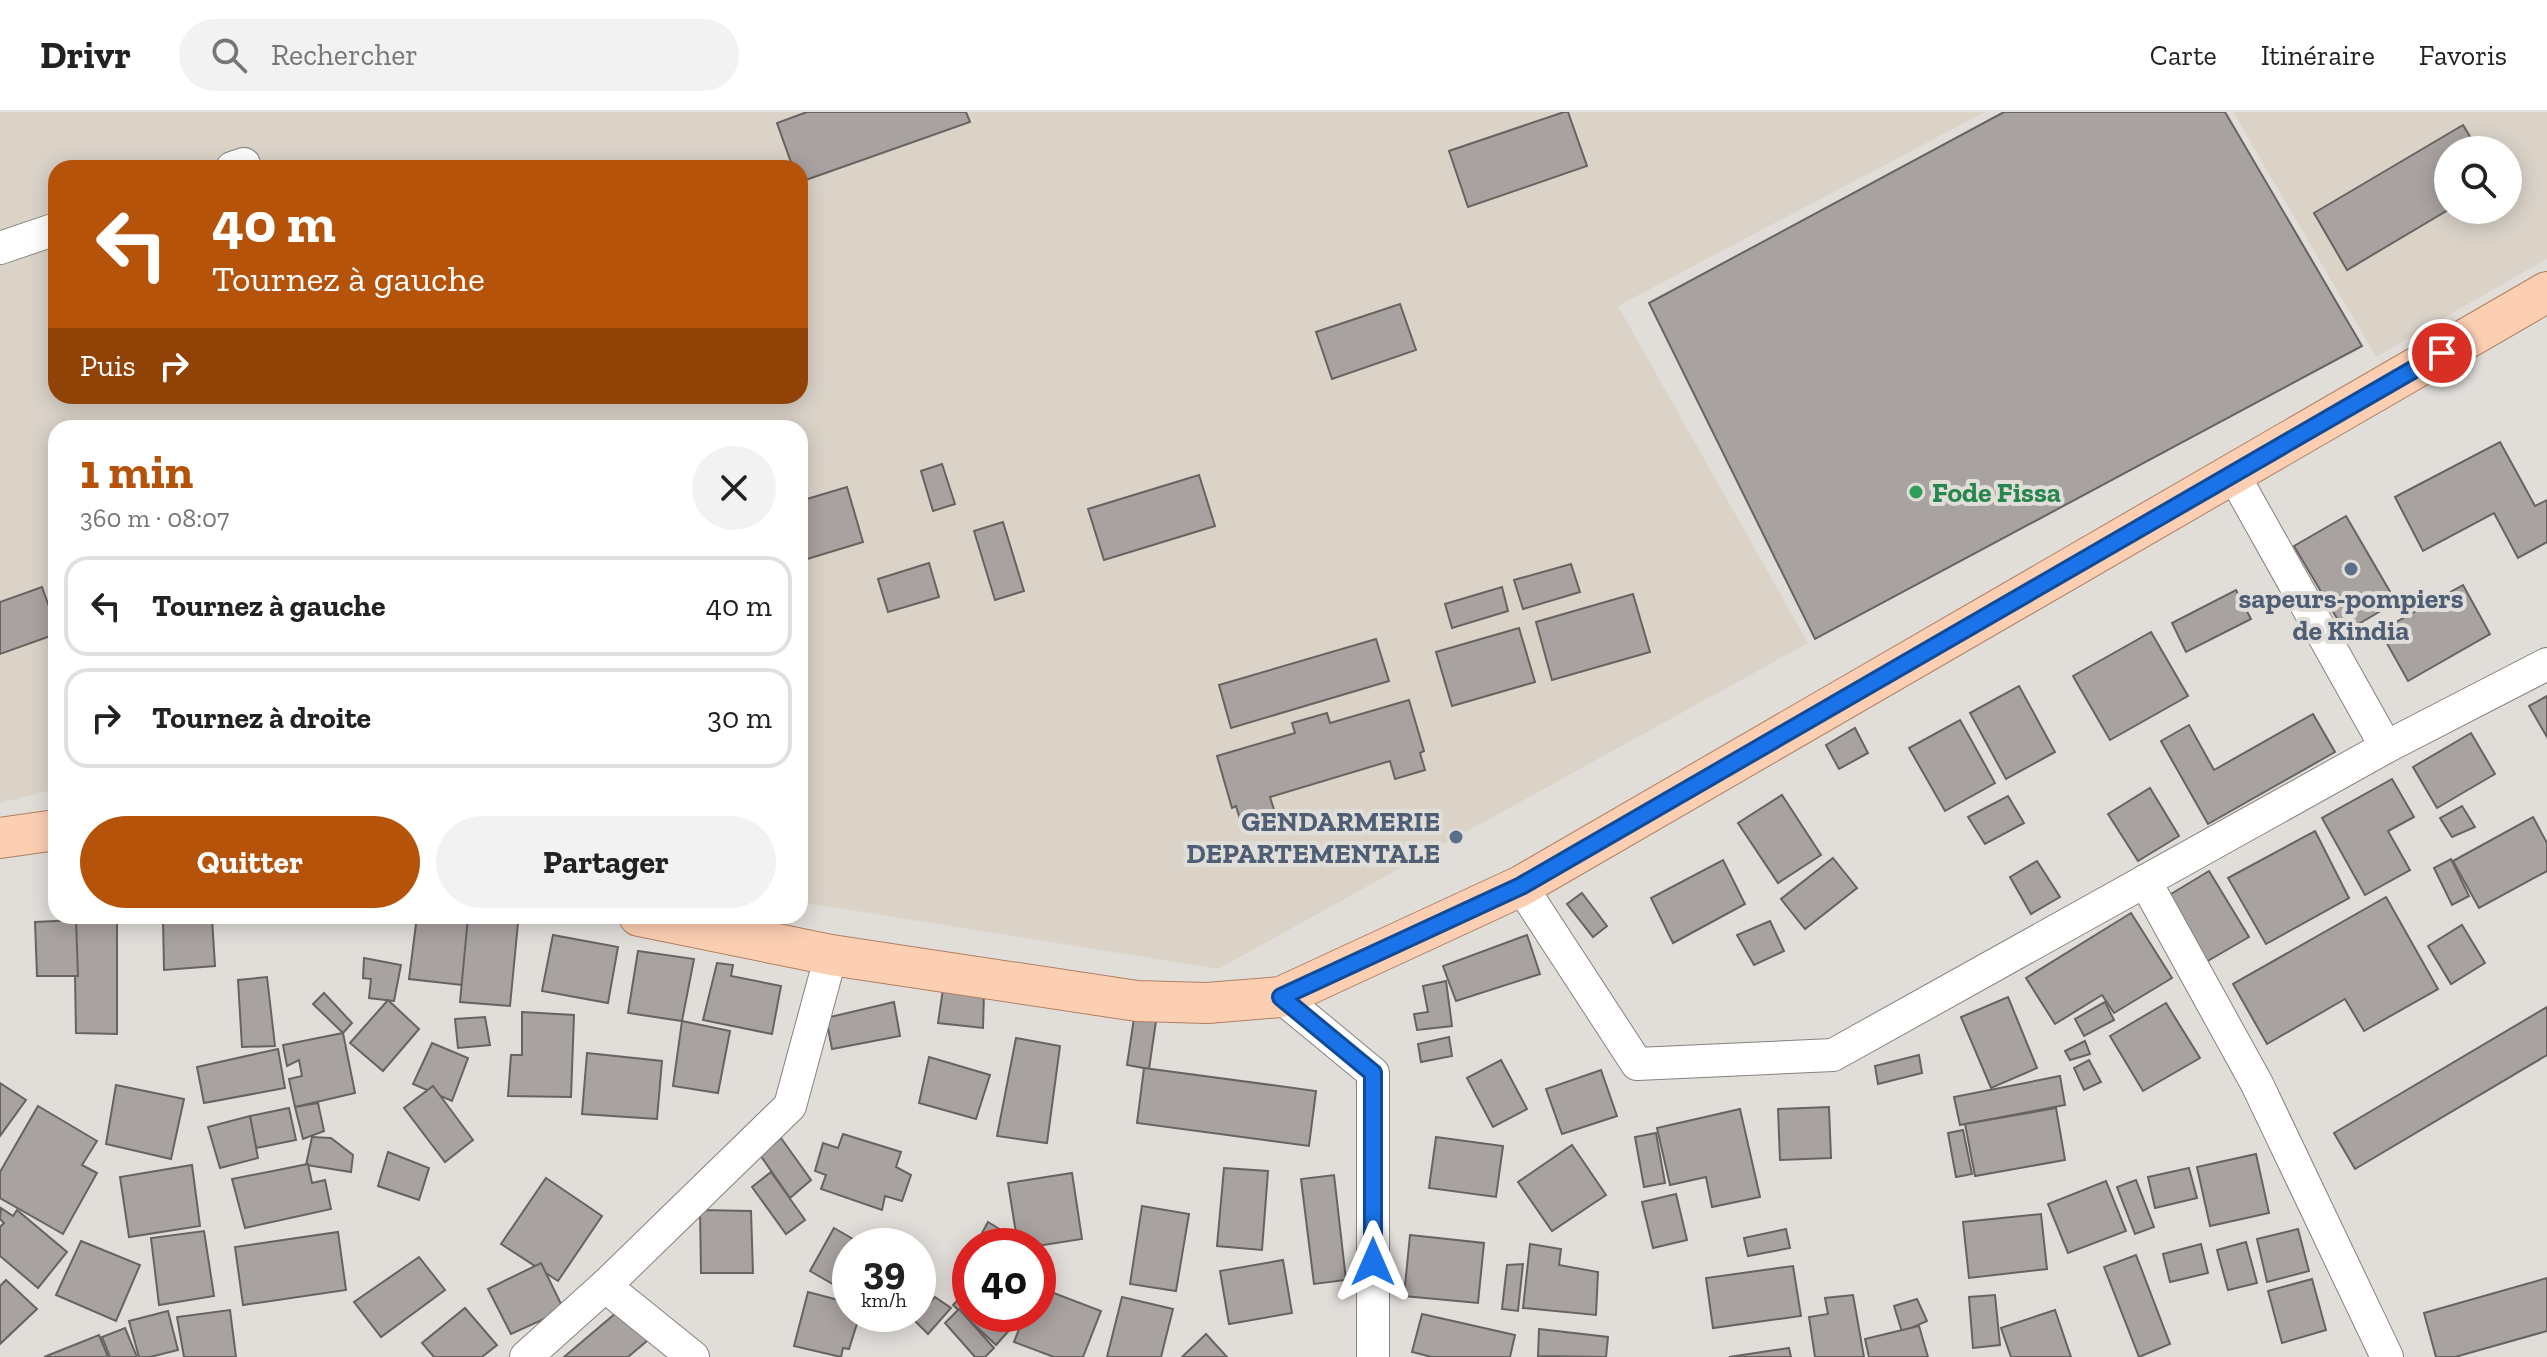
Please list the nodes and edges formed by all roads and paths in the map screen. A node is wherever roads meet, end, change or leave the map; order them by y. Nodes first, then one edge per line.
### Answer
1 (48, 232) edge
2 (0, 248) edge
3 (2547, 292) edge
4 (2233, 474) junction
5 (2547, 664) edge
6 (2386, 747) junction
7 (48, 831) edge
8 (0, 838) edge
9 (2145, 881) junction
10 (1521, 886) junction
11 (678, 924) edge
12 (831, 955) junction
13 (1281, 997) junction
14 (605, 1286) junction
15 (526, 1357) edge
16 (693, 1357) edge
17 (1373, 1357) edge
18 (2387, 1357) edge

1 - 2 street
3 - 4 main road
4 - 6 street
4 - 10 main road
5 - 6 street
6 - 9 street
7 - 8 main road
9 - 10 street
9 - 18 street
10 - 13 main road
11 - 12 main road
12 - 13 main road
12 - 14 street
13 - 17 street
14 - 15 street
14 - 16 street

